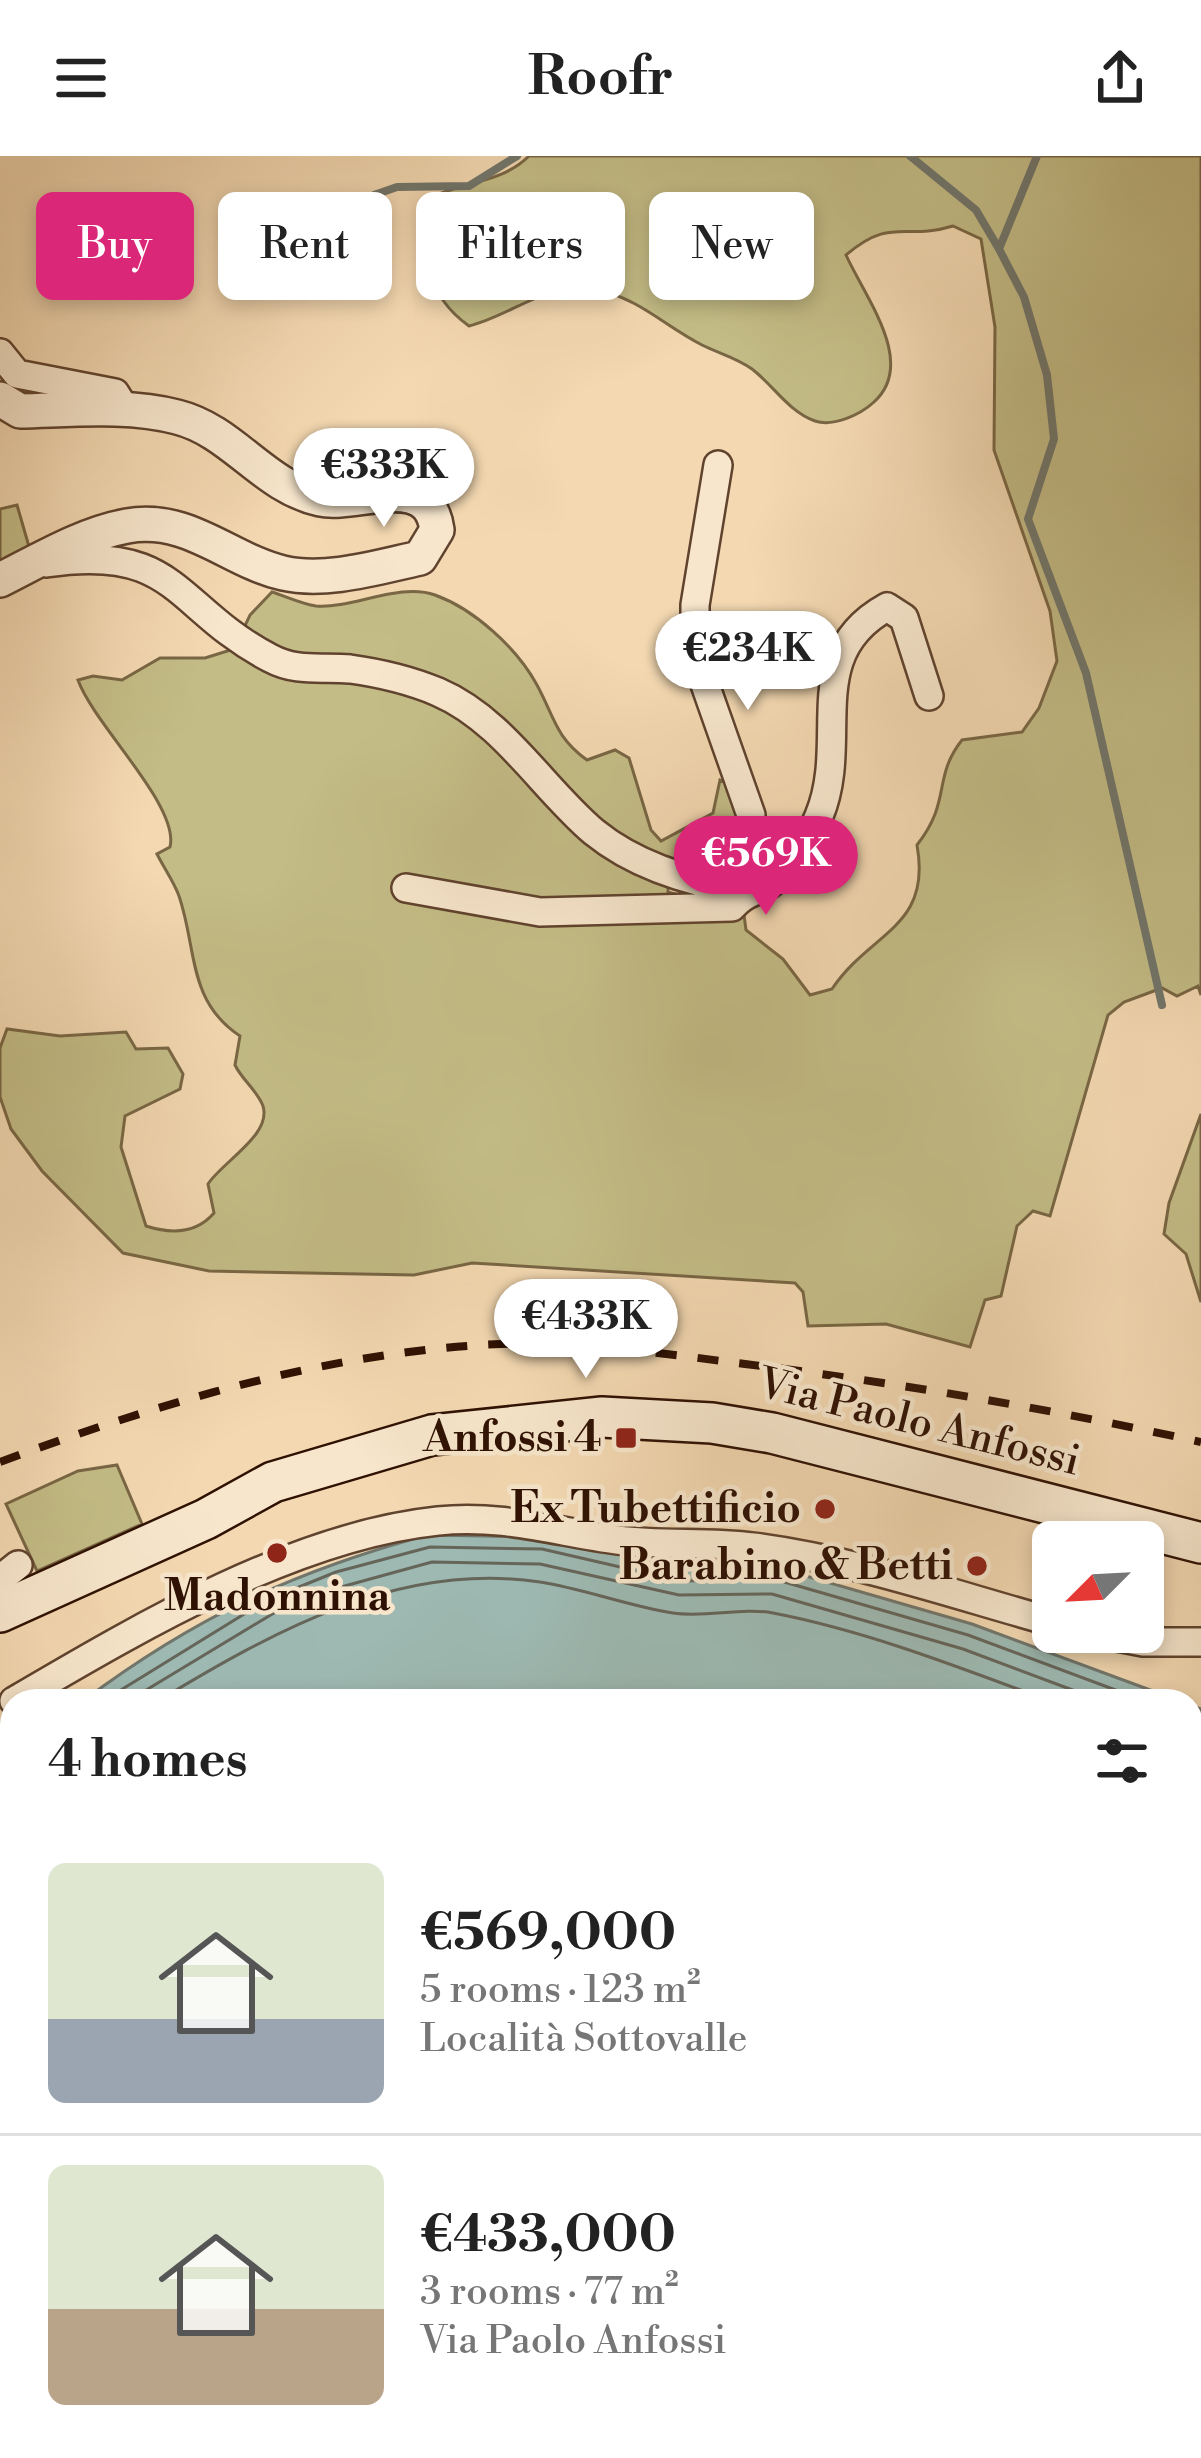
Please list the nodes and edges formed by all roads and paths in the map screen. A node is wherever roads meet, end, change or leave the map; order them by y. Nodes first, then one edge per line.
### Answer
1 (0, 353) edge
2 (0, 399) edge
3 (127, 412) junction
4 (718, 466) dead end
5 (15, 573) edge
6 (928, 696) dead end
7 (680, 876) junction
8 (406, 888) dead end
9 (746, 891) junction
10 (1201, 1543) edge
11 (0, 1612) edge
12 (1032, 1617) edge
13 (1164, 1642) edge
14 (1201, 1642) edge
15 (34, 1689) edge

1 - 3 street
2 - 3 street
3 - 5 street
4 - 7 street
5 - 7 street
6 - 9 street
7 - 9 street
8 - 9 street
10 - 11 main road, Via Paolo Anfossi
12 - 15 street
13 - 14 street

